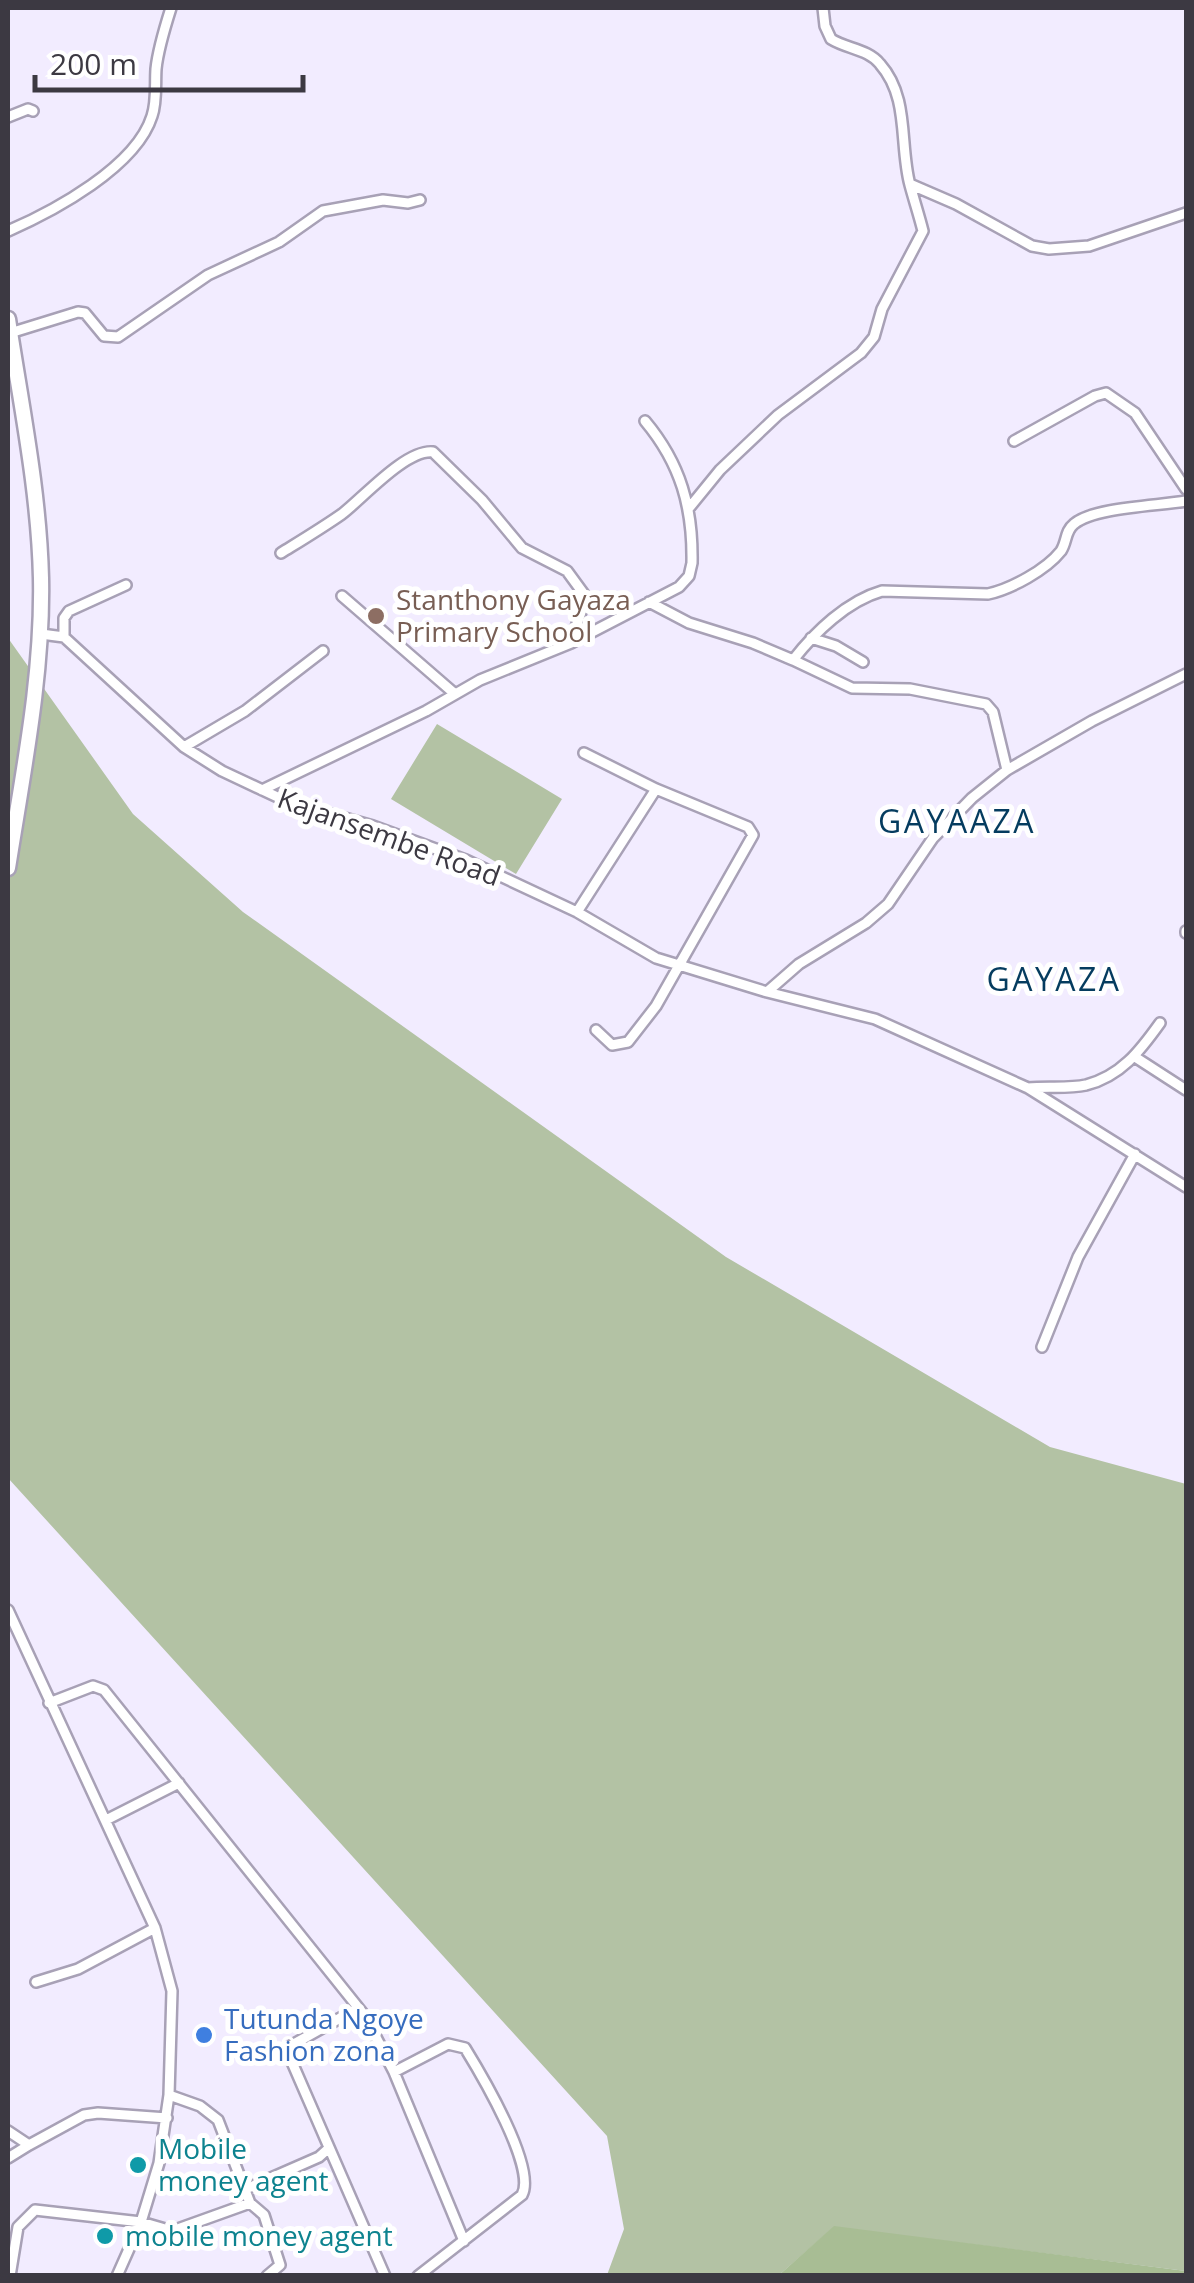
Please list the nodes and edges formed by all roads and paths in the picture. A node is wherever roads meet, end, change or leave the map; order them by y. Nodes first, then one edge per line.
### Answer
1 (171, 8) edge
2 (823, 8) edge
3 (33, 112) dead end
4 (8, 117) edge
5 (910, 184) junction
6 (420, 200) dead end
7 (1186, 213) edge
8 (8, 231) edge
9 (8, 326) edge
10 (645, 421) dead end
11 (1014, 441) dead end
12 (1186, 489) edge
13 (1186, 501) edge
14 (689, 508) junction
15 (281, 553) dead end
16 (126, 585) dead end
17 (342, 596) dead end
18 (650, 602) junction
19 (41, 634) junction
20 (64, 637) junction
21 (811, 638) junction
22 (571, 643) junction
23 (324, 651) dead end
24 (793, 660) junction
25 (863, 662) dead end
26 (1186, 674) edge
27 (455, 694) junction
28 (184, 746) junction
29 (584, 753) dead end
30 (1007, 770) junction
31 (656, 789) junction
32 (262, 790) junction
33 (8, 868) edge
34 (577, 912) junction
35 (678, 964) junction
36 (767, 992) junction
37 (1160, 1023) dead end
38 (596, 1030) dead end
39 (1135, 1058) junction
40 (1028, 1088) junction
41 (1186, 1090) edge
42 (1135, 1154) junction
43 (1186, 1186) edge
44 (1042, 1347) dead end
45 (8, 1610) edge
46 (49, 1702) junction
47 (179, 1782) junction
48 (106, 1820) junction
49 (155, 1928) junction
50 (36, 1982) dead end
51 (358, 2008) junction
52 (394, 2072) junction
53 (169, 2094) junction
54 (167, 2118) junction
55 (8, 2131) edge
56 (28, 2145) junction
57 (329, 2148) junction
58 (319, 2157) junction
59 (8, 2158) edge
60 (333, 2159) junction
61 (246, 2189) junction
62 (250, 2203) junction
63 (141, 2222) junction
64 (464, 2241) junction
65 (10, 2276) edge
66 (117, 2276) edge
67 (267, 2276) edge
68 (385, 2276) edge
69 (418, 2276) edge

1 - 8 street
2 - 5 street
3 - 4 street
5 - 7 street
5 - 14 street
6 - 9 street
9 - 19 highway
10 - 14 street
11 - 12 street
13 - 21 street
14 - 18 street
15 - 22 street
16 - 20 street
17 - 27 street
18 - 22 street
18 - 24 street
19 - 20 street
19 - 33 highway
20 - 28 street, Kajansembe Road
21 - 24 street
21 - 25 street
22 - 27 street
23 - 28 street
24 - 30 street
26 - 30 street
27 - 32 street
28 - 32 street, Kajansembe Road
29 - 31 street
30 - 36 street
31 - 34 street
31 - 35 street
32 - 34 street, Kajansembe Road
34 - 35 street, Kajansembe Road
35 - 36 street, Kajansembe Road
35 - 38 street
36 - 40 street, Kajansembe Road
37 - 39 street
39 - 40 street
39 - 41 street
40 - 42 street, Kajansembe Road
42 - 43 street, Kajansembe Road
42 - 44 street
45 - 46 street
46 - 47 street
46 - 48 street
47 - 48 street
47 - 51 street
48 - 49 street
49 - 50 street
49 - 53 street
51 - 52 street
51 - 57 street
52 - 64 street
52 - 64 street
53 - 54 street
53 - 61 street
54 - 56 street
54 - 63 street
55 - 56 street
56 - 59 street
57 - 58 street
57 - 60 street
58 - 60 street
58 - 61 street
60 - 68 street
61 - 62 street
62 - 63 street
62 - 67 street
63 - 65 street
63 - 66 street
64 - 69 street

